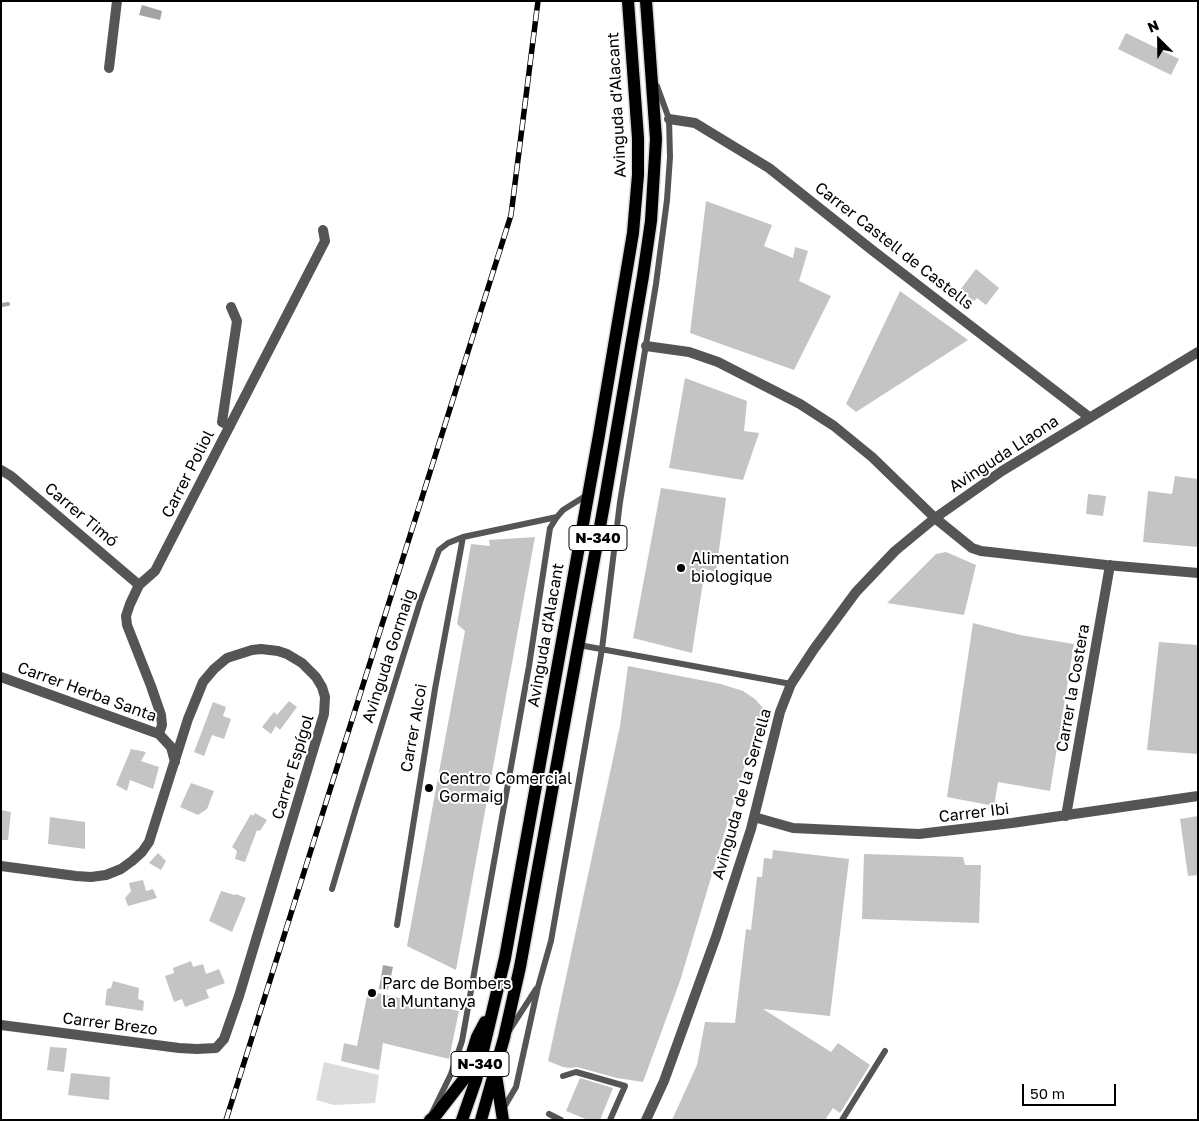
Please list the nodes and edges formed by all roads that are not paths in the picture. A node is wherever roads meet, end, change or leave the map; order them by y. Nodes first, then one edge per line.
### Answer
1 (117, 1) edge
2 (628, 1) edge
3 (646, 1) edge
4 (109, 68) dead end
5 (652, 73) junction
6 (669, 119) junction
7 (322, 230) dead end
8 (231, 307) dead end
9 (646, 346) junction
10 (1198, 352) edge
11 (1090, 417) junction
12 (230, 426) junction
13 (1, 470) edge
14 (587, 495) junction
15 (557, 517) junction
16 (935, 518) junction
17 (463, 537) junction
18 (1110, 565) junction
19 (1198, 573) edge
20 (139, 584) junction
21 (579, 645) junction
22 (602, 649) junction
23 (1, 677) edge
24 (791, 684) junction
25 (159, 734) junction
26 (175, 763) junction
27 (1198, 796) edge
28 (1066, 816) junction
29 (754, 817) junction
30 (1, 866) edge
31 (332, 889) dead end
32 (397, 925) dead end
33 (538, 987) junction
34 (494, 1007) junction
35 (1, 1025) edge
36 (504, 1038) junction
37 (216, 1048) joint
38 (885, 1051) dead end
39 (496, 1069) junction
40 (563, 1076) dead end
41 (549, 1114) dead end
42 (502, 1116) edge
43 (463, 1117) edge
44 (432, 1118) edge
45 (481, 1120) edge
46 (561, 1120) edge
47 (610, 1120) edge
48 (646, 1120) edge
49 (842, 1120) edge

1 - 4 street
2 - 14 main road, Avinguda d'Alacant / N-340
3 - 5 main road, Avinguda d'Alacant / N-340
5 - 6 lane
5 - 21 main road, Avinguda d'Alacant / N-340
6 - 9 lane
6 - 11 street, Carrer Castell de Castells
7 - 12 street, Carrer Poliol
8 - 12 street
9 - 16 street
9 - 22 lane
10 - 11 street, Avinguda Llaona
11 - 16 street, Avinguda Llaona
12 - 20 street, Carrer Poliol
13 - 20 street, Carrer Timó
14 - 15 lane
14 - 34 main road, Avinguda d'Alacant / N-340
15 - 17 lane, Avinguda Gormaig
15 - 44 lane
16 - 18 street
16 - 24 street, Avinguda de la Serrella
17 - 31 lane, Avinguda Gormaig
17 - 32 lane, Carrer Alcoi
18 - 19 street
18 - 28 street, Carrer la Costera
20 - 25 street, Carrer Poliol
21 - 22 lane
21 - 36 main road, Avinguda d'Alacant / N-340
22 - 24 lane
22 - 33 lane
23 - 25 street, Carrer Herba Santa
24 - 29 street, Avinguda de la Serrella
25 - 26 street, Carrer Herba Santa
26 - 30 street, Carrer Espígol
26 - 37 street, Carrer Espígol
27 - 28 street, Carrer Ibi
28 - 29 street, Carrer Ibi
29 - 48 street, Avinguda de la Serrella
33 - 36 lane
33 - 42 lane
34 - 43 main road, Avinguda d'Alacant / N-340
34 - 44 main road
35 - 37 street, Carrer Brezo
36 - 39 main road, Avinguda d'Alacant / N-340
38 - 49 lane
39 - 42 main road
39 - 45 main road, Avinguda d'Alacant / N-340
40 - 47 lane
41 - 46 lane
43 - 44 main road
43 - 45 main road

